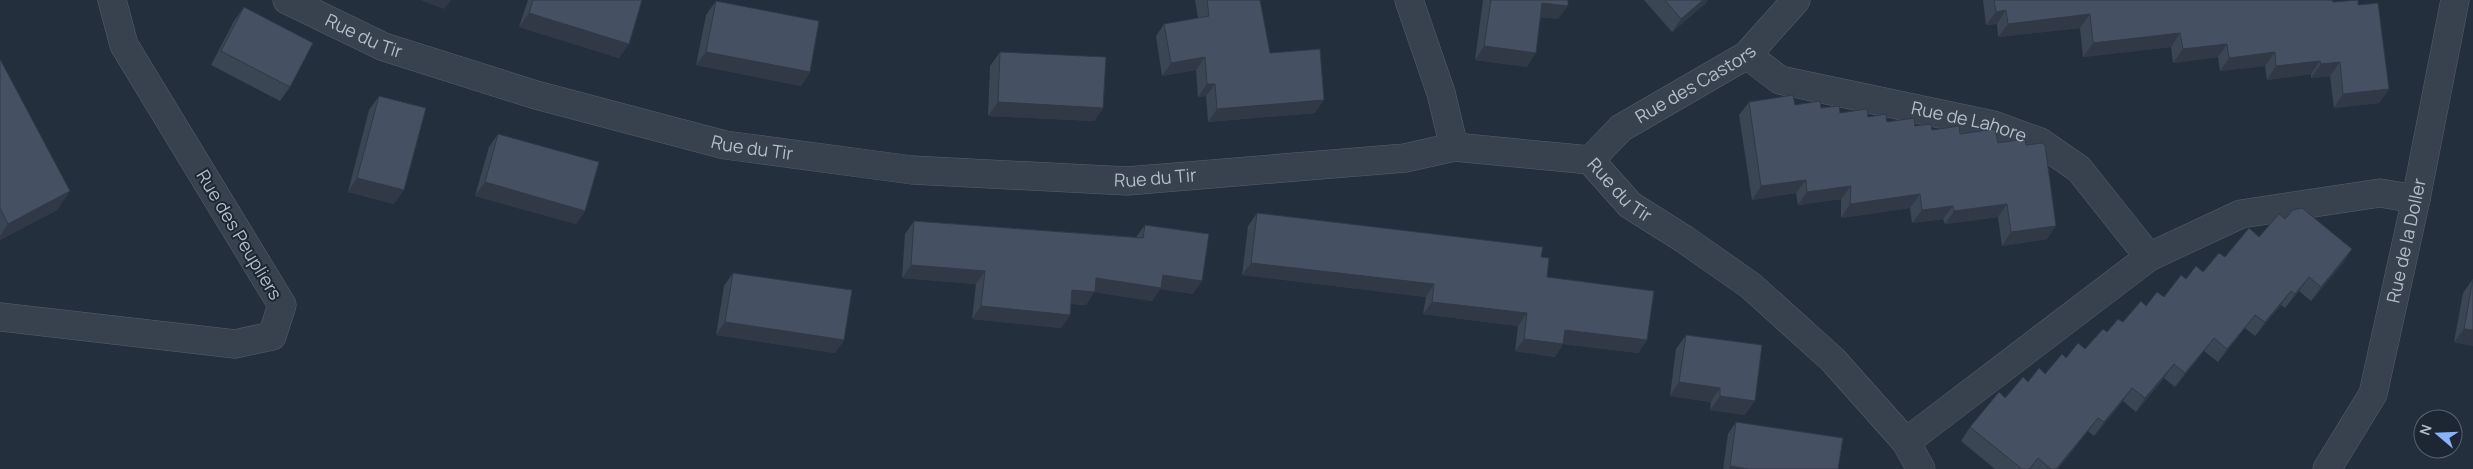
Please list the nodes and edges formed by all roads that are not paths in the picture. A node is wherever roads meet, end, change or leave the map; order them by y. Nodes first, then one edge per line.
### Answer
1 (112, 0) edge
2 (287, 0) edge
3 (1409, 0) edge
4 (1796, 0) edge
5 (2455, 0) edge
6 (1746, 55) junction
7 (1454, 147) junction
8 (1590, 160) junction
9 (2416, 199) junction
10 (2149, 257) junction
11 (0, 317) edge
12 (1906, 442) junction
13 (1922, 469) edge
14 (2327, 469) edge

1 - 11 street, Rue des Peupliers
2 - 7 street, Rue du Tir
3 - 7 street
4 - 6 street, Rue des Castors
5 - 9 street, Rue de la Doller
6 - 8 street, Rue des Castors
6 - 10 street, Rue de Lahore
7 - 8 street, Rue du Tir
8 - 12 street, Rue du Tir
9 - 10 street
9 - 14 street, Rue de la Doller
10 - 12 street
12 - 13 street, Rue du Tir

